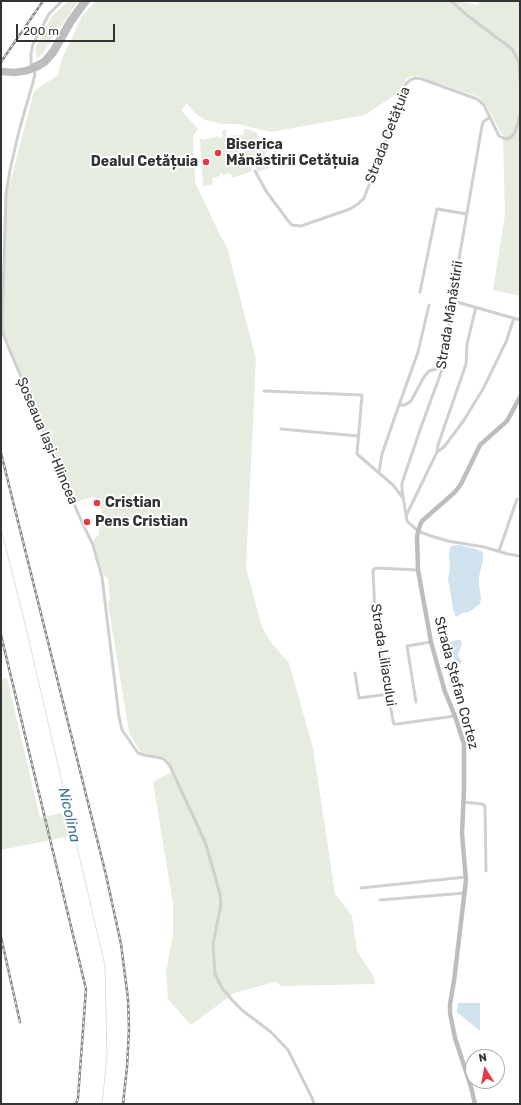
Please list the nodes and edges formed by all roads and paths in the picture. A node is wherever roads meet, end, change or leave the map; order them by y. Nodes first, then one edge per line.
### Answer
1 (62, 1) edge
2 (83, 1) edge
3 (88, 1) edge
4 (451, 1) edge
5 (37, 67) junction
6 (1, 70) edge
7 (1, 73) edge
8 (520, 82) edge
9 (520, 115) edge
10 (490, 117) junction
11 (255, 171) dead end
12 (467, 214) junction
13 (420, 292) dead end
14 (453, 301) junction
15 (429, 305) dead end
16 (476, 307) junction
17 (514, 318) junction
18 (520, 320) edge
19 (443, 367) junction
20 (264, 391) dead end
21 (520, 397) edge
22 (399, 404) junction
23 (281, 429) dead end
24 (358, 436) junction
25 (437, 452) junction
26 (379, 472) junction
27 (402, 483) junction
28 (393, 485) junction
29 (403, 498) junction
30 (517, 499) dead end
31 (406, 516) junction
32 (418, 531) junction
33 (499, 552) junction
34 (520, 556) edge
35 (418, 570) junction
36 (431, 642) junction
37 (355, 673) dead end
38 (389, 694) junction
39 (416, 702) dead end
40 (455, 716) junction
41 (463, 802) junction
42 (486, 871) dead end
43 (466, 877) junction
44 (361, 888) dead end
45 (465, 893) junction
46 (380, 900) dead end
47 (314, 1104) edge
48 (475, 1104) edge

1 - 47 street, Șoseaua Iași-Hlincea
2 - 5 street
3 - 5 street
4 - 8 street
5 - 6 street
5 - 7 street
9 - 10 street, Strada Cetățuia
10 - 11 street, Strada Cetățuia
10 - 12 street, Strada Mânăstirii
12 - 13 street
12 - 14 street, Strada Mânăstirii
14 - 16 street
14 - 19 street, Strada Mânăstirii
15 - 22 street
16 - 17 street
16 - 25 street
17 - 18 street
17 - 25 street
19 - 22 street
19 - 27 street, Strada Mânăstirii
20 - 24 street
21 - 32 street
22 - 26 street
23 - 24 street
24 - 26 street
25 - 31 street
26 - 28 street
27 - 28 street
27 - 29 street, Strada Mânăstirii
28 - 29 street
29 - 31 street, Strada Mânăstirii
30 - 33 street
31 - 32 street, Strada Mânăstirii
32 - 33 street
32 - 35 street, Strada Ștefan Cortez
33 - 34 street
35 - 36 street, Strada Ștefan Cortez
35 - 38 street, Strada Liliacului
36 - 39 street
36 - 40 street, Strada Ștefan Cortez
37 - 38 street
38 - 40 street, Strada Liliacului
40 - 41 street, Strada Ștefan Cortez
41 - 42 street
41 - 43 street, Strada Ștefan Cortez
43 - 44 street
43 - 45 street, Strada Ștefan Cortez
45 - 46 street
45 - 48 street, Strada Ștefan Cortez

